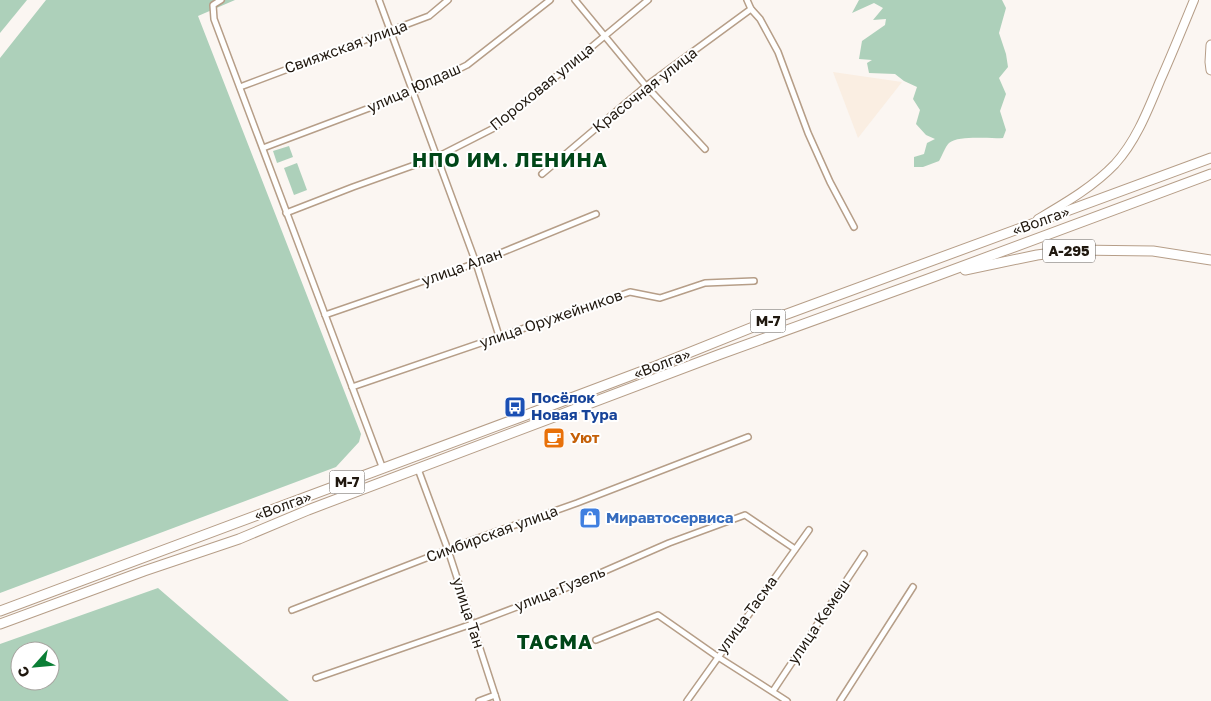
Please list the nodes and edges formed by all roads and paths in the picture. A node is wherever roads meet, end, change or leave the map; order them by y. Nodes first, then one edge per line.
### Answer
1 (221, 0) edge
2 (379, 0) edge
3 (448, 0) edge
4 (550, 0) edge
5 (576, 0) edge
6 (648, 0) edge
7 (747, 0) edge
8 (1194, 0) edge
9 (751, 8) junction
10 (390, 31) junction
11 (604, 36) junction
12 (1211, 45) edge
13 (1211, 70) edge
14 (646, 86) junction
15 (240, 87) junction
16 (412, 92) junction
17 (263, 148) junction
18 (705, 149) dead end
19 (437, 156) junction
20 (1211, 158) edge
21 (542, 174) dead end
22 (1211, 174) edge
23 (286, 214) junction
24 (596, 214) dead end
25 (854, 227) dead end
26 (1020, 229) junction
27 (1211, 260) edge
28 (476, 264) junction
29 (928, 279) junction
30 (754, 281) dead end
31 (325, 315) junction
32 (500, 336) junction
33 (352, 387) junction
34 (748, 436) dead end
35 (383, 469) junction
36 (418, 469) junction
37 (809, 530) dead end
38 (795, 549) junction
39 (448, 550) junction
40 (864, 554) dead end
41 (912, 587) dead end
42 (292, 610) dead end
43 (0, 611) edge
44 (0, 624) edge
45 (472, 624) junction
46 (596, 640) dead end
47 (718, 657) junction
48 (316, 678) dead end
49 (773, 691) junction
50 (495, 694) junction
51 (479, 701) edge
52 (497, 701) edge
53 (687, 701) edge
54 (787, 701) edge
55 (840, 701) edge

1 - 15 street
2 - 10 street
3 - 10 street, Свияжская улица
4 - 16 street, улица Юлдаш
5 - 11 street
6 - 11 street, Пороховая улица
7 - 9 street
8 - 26 main road
9 - 14 street, Красочная улица
9 - 25 street
10 - 15 street, Свияжская улица
10 - 16 street
11 - 14 street
11 - 19 street, Пороховая улица
12 - 13 highway
14 - 18 street
14 - 21 street, Красочная улица
15 - 17 street
16 - 17 street, улица Юлдаш
16 - 19 street
17 - 23 street
19 - 23 street, Пороховая улица
19 - 28 street
20 - 26 highway, «Волга» / М-7
22 - 29 highway, «Волга» / М-7
23 - 31 street
24 - 28 street, улица Алан
26 - 35 highway, «Волга» / М-7
27 - 29 highway, А-295
28 - 31 street, улица Алан
28 - 32 street
29 - 36 highway, «Волга» / М-7
30 - 32 street, улица Оружейников
31 - 33 street
32 - 33 street, улица Оружейников
33 - 35 street
34 - 39 street, Симбирская улица
35 - 43 highway, «Волга» / М-7
36 - 39 street, улица Тан
36 - 44 highway, «Волга» / М-7
37 - 38 street, улица Тасма
38 - 45 street, улица Гузель
38 - 47 street, улица Тасма
39 - 42 street, Симбирская улица
39 - 45 street, улица Тан
40 - 49 street, улица Кемеш
41 - 55 street
45 - 48 street, улица Гузель
45 - 50 street, улица Тан
46 - 47 street
47 - 49 street
47 - 53 street, улица Тасма
49 - 54 street
50 - 51 street
50 - 52 street, улица Тан

